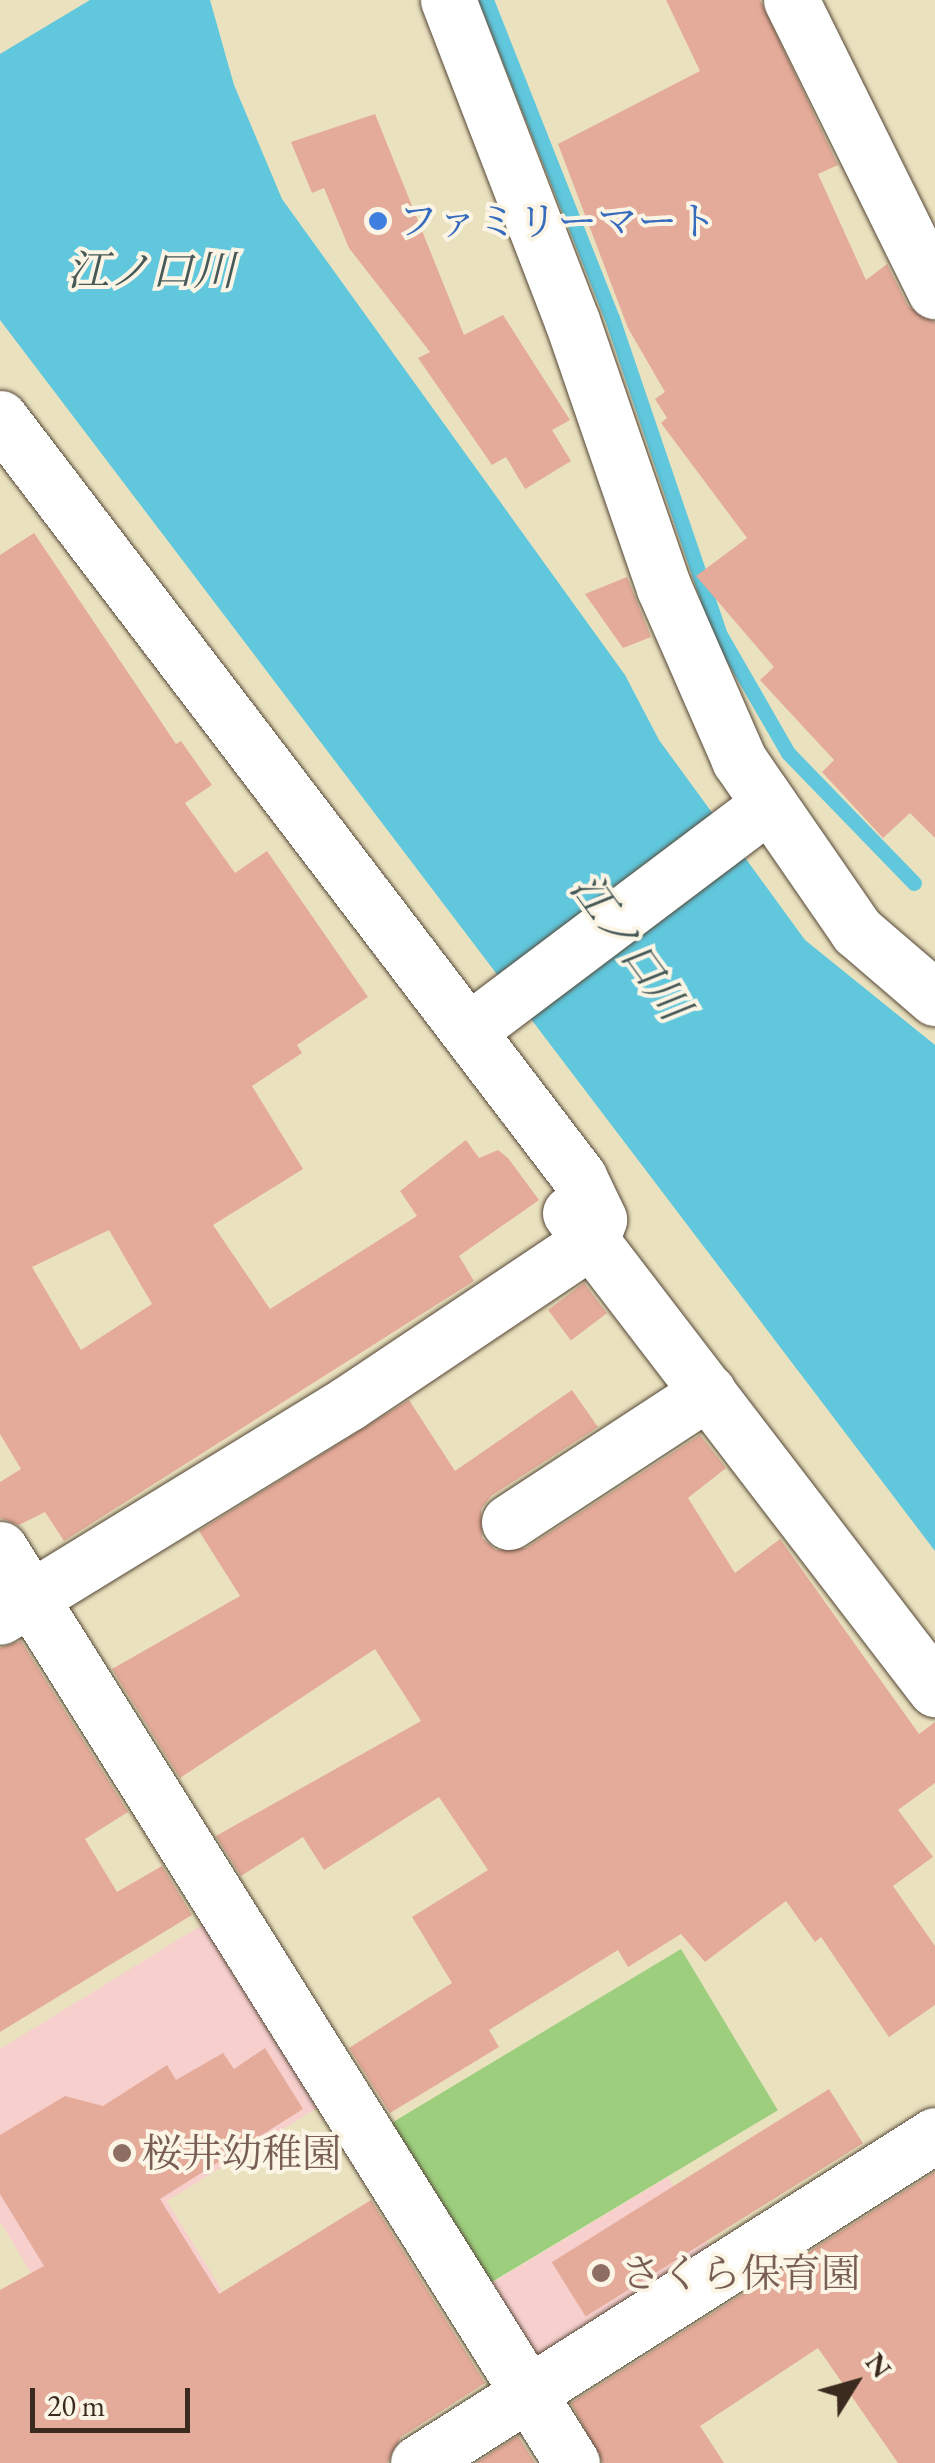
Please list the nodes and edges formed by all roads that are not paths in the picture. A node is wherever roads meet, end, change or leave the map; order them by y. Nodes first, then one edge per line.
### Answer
1 (448, 0) edge
2 (791, 0) edge
3 (935, 292) edge
4 (11, 457) edge
5 (753, 818) junction
6 (935, 998) edge
7 (482, 1019) junction
8 (592, 1240) junction
9 (708, 1392) junction
10 (509, 1522) dead end
11 (0, 1549) edge
12 (15, 1608) edge
13 (935, 1689) edge
14 (935, 2134) edge
15 (528, 2393) junction
16 (418, 2463) edge
17 (572, 2463) edge

1 - 5 street
2 - 3 street
4 - 7 street
4 - 8 street
5 - 6 street
5 - 7 street
7 - 8 street
8 - 9 street
8 - 12 street
9 - 10 street
9 - 13 street
11 - 12 street
12 - 15 street
14 - 15 street
15 - 16 street
15 - 17 street

